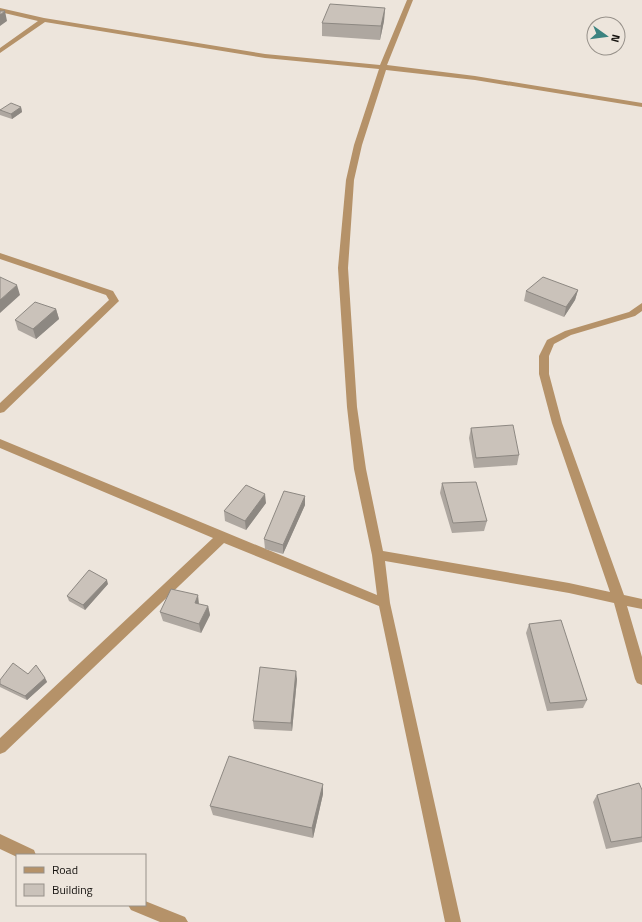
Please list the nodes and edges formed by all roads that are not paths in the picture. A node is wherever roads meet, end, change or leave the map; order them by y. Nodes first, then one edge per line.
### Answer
1 (410, 0) edge
2 (0, 10) edge
3 (44, 20) junction
4 (0, 51) edge
5 (383, 67) junction
6 (642, 105) edge
7 (0, 256) edge
8 (642, 306) edge
9 (0, 409) edge
10 (0, 442) edge
11 (222, 537) junction
12 (378, 555) junction
13 (619, 599) junction
14 (384, 603) junction
15 (642, 604) edge
16 (642, 679) edge
17 (0, 747) edge
18 (0, 841) edge
19 (27, 854) edge
20 (139, 906) edge
21 (180, 922) edge
22 (453, 922) edge

1 - 5 street
2 - 3 street
3 - 4 street
3 - 5 street
5 - 6 street
5 - 12 street
7 - 9 street
8 - 13 street
10 - 11 street
11 - 14 street
11 - 17 street
12 - 13 street
12 - 14 street
13 - 15 street
13 - 16 street
14 - 22 street
18 - 19 street
20 - 21 street

